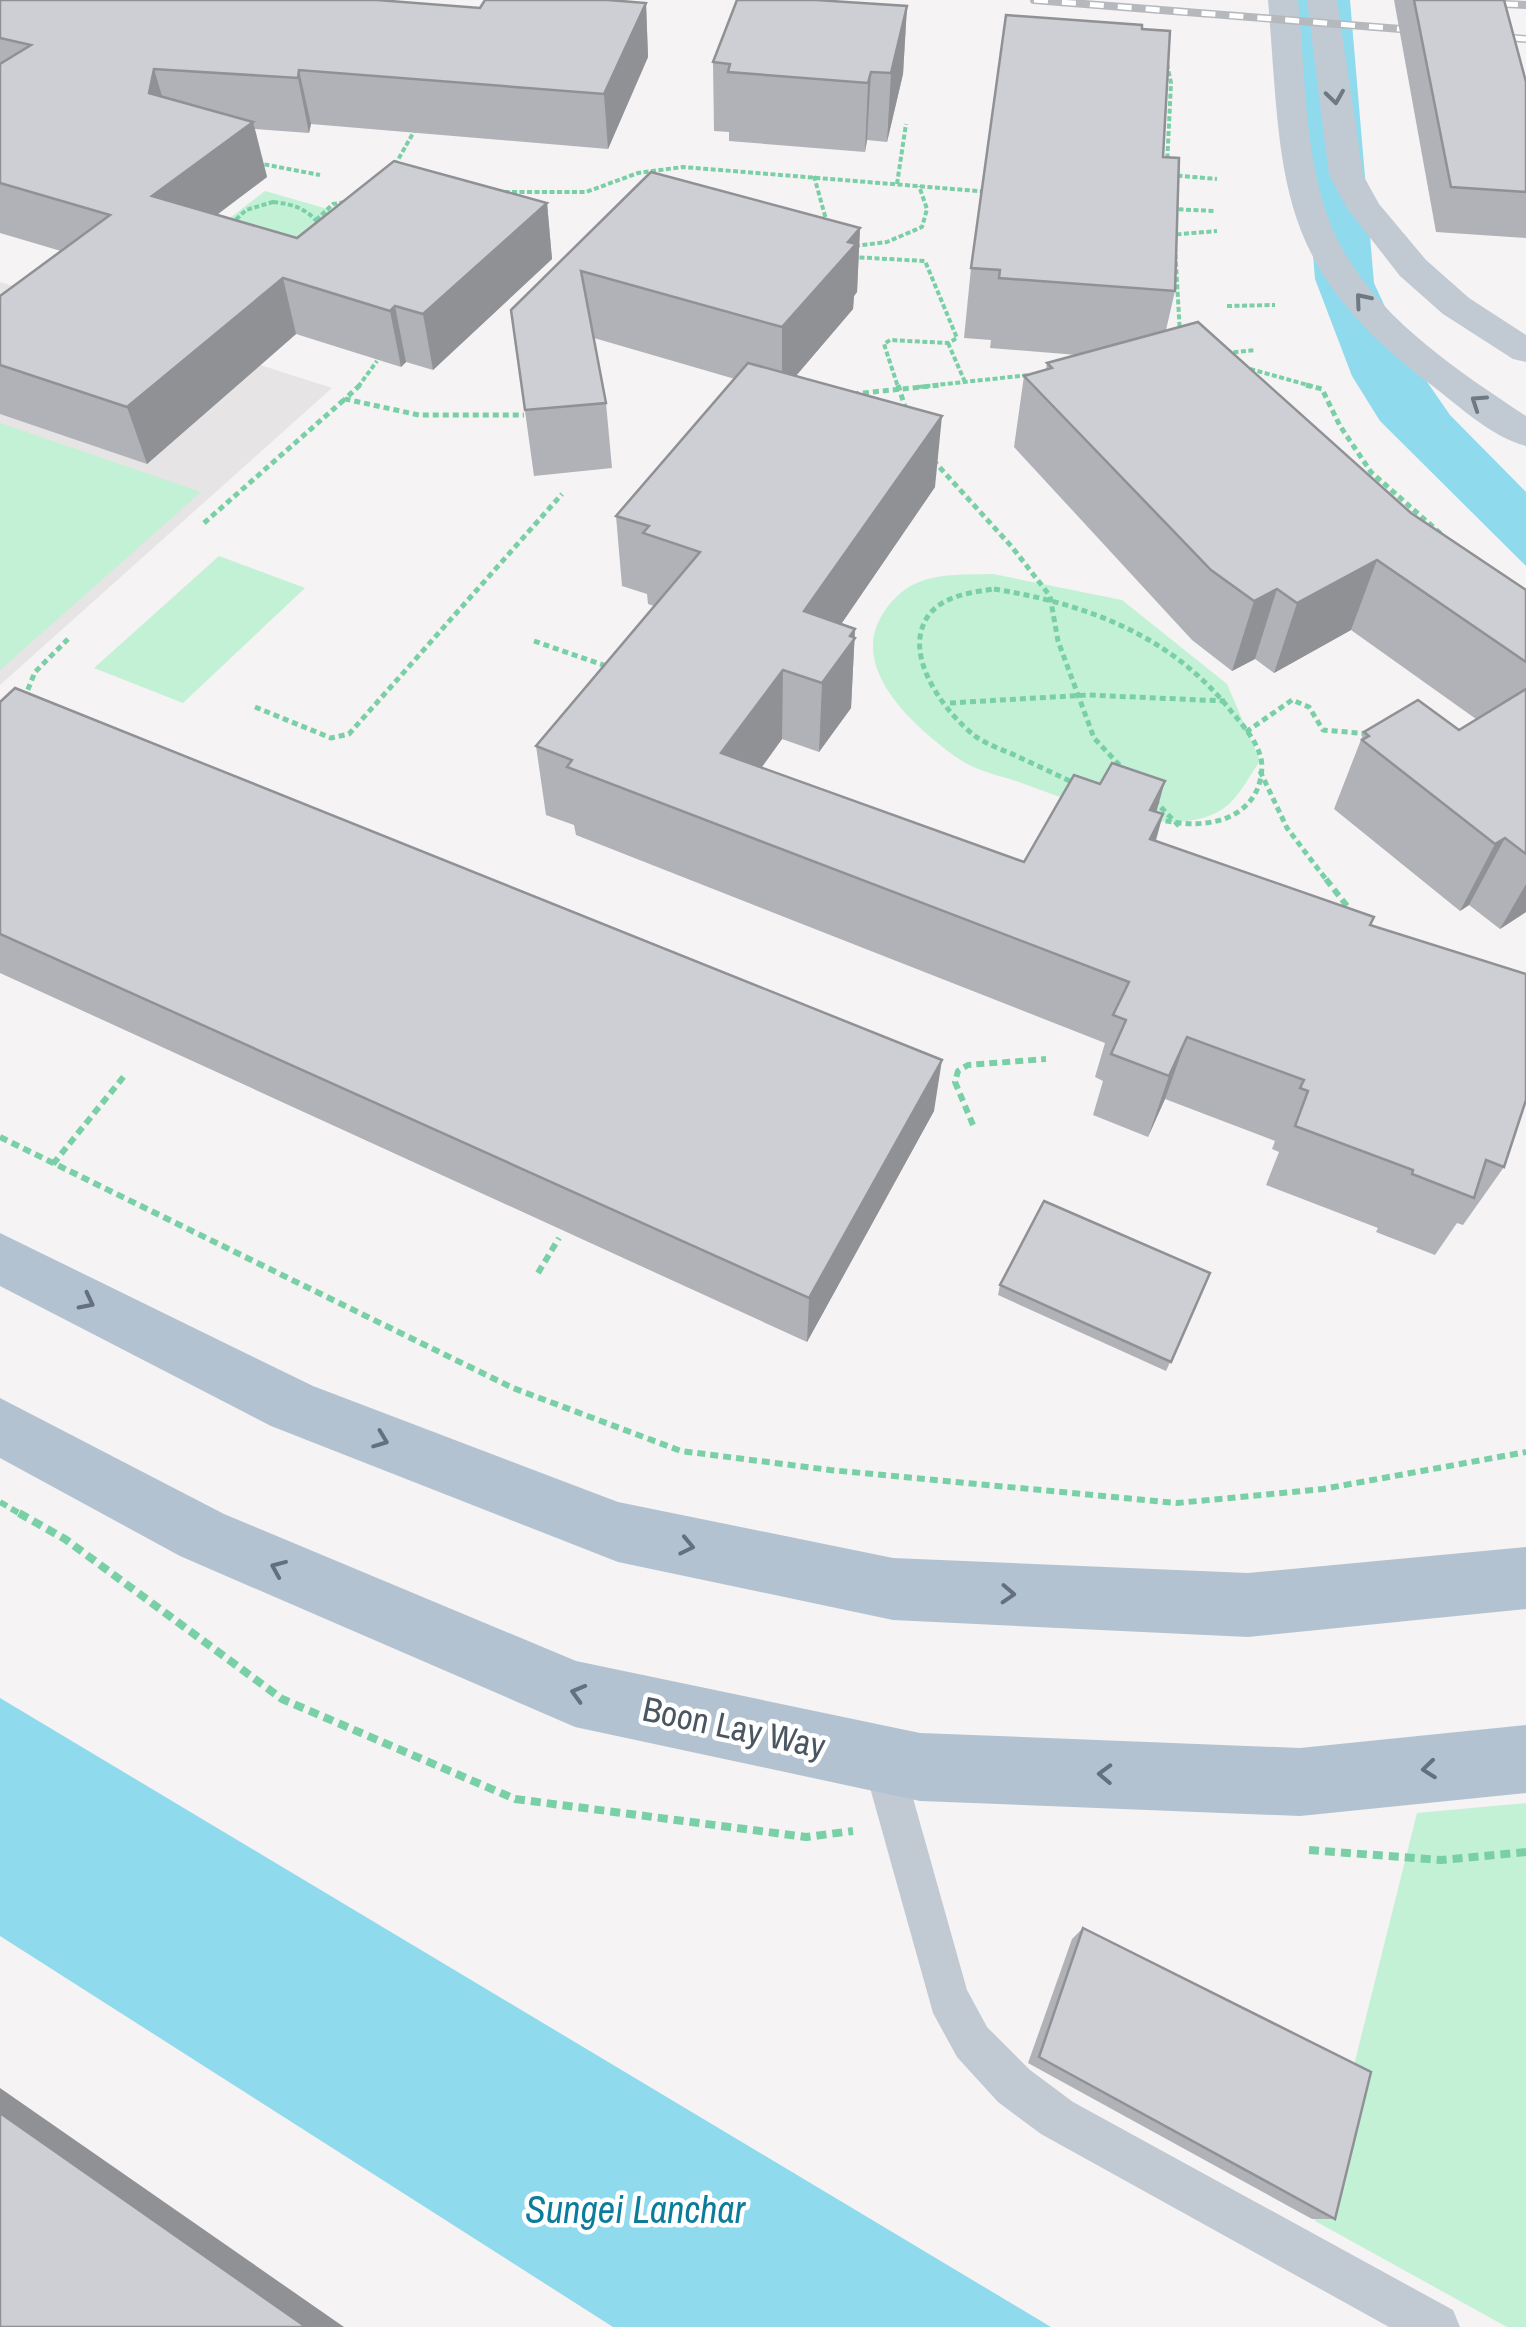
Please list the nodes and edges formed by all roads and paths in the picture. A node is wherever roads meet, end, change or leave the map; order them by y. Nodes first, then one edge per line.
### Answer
1 (1283, 0) edge
2 (1322, 0) edge
3 (1166, 64) edge
4 (423, 116) edge
5 (906, 124) dead end
6 (254, 162) dead end
7 (320, 175) dead end
8 (814, 176) junction
9 (1217, 179) dead end
10 (386, 180) edge
11 (897, 184) junction
12 (919, 186) junction
13 (485, 192) edge
14 (1169, 192) edge
15 (996, 193) edge
16 (358, 201) edge
17 (1170, 209) junction
18 (1215, 212) dead end
19 (316, 220) junction
20 (1217, 231) dead end
21 (834, 234) edge
22 (1172, 235) junction
23 (1275, 305) dead end
24 (1227, 306) dead end
25 (1180, 337) edge
26 (948, 343) junction
27 (1256, 350) dead end
28 (1526, 350) edge
29 (1210, 355) edge
30 (377, 362) edge
31 (1239, 365) edge
32 (1030, 375) edge
33 (965, 382) junction
34 (901, 390) junction
35 (846, 394) edge
36 (345, 400) junction
37 (524, 415) edge
38 (909, 425) edge
39 (1526, 434) edge
40 (928, 453) edge
41 (562, 494) dead end
42 (204, 523) dead end
43 (1445, 538) edge
44 (1050, 596) junction
45 (68, 638) dead end
46 (534, 641) dead end
47 (614, 668) edge
48 (1077, 692) junction
49 (1225, 701) junction
50 (949, 704) junction
51 (255, 707) dead end
52 (22, 710) edge
53 (1246, 732) junction
54 (1372, 734) edge
55 (1260, 770) junction
56 (1131, 776) edge
57 (1143, 789) edge
58 (1180, 827) junction
59 (1363, 926) edge
60 (1046, 1059) dead end
61 (125, 1075) dead end
62 (973, 1125) dead end
63 (0, 1136) edge
64 (54, 1164) junction
65 (559, 1238) edge
66 (0, 1258) edge
67 (538, 1273) dead end
68 (0, 1426) edge
69 (1526, 1452) edge
70 (0, 1502) edge
71 (1526, 1578) edge
72 (1526, 1758) edge
73 (882, 1759) junction
74 (900, 1824) junction
75 (1436, 2327) edge

39 -> 1 street
2 -> 28 street
3 - 9 path
4 - 10 path
5 - 11 path
6 - 7 path
8 - 11 path
8 - 13 path
8 - 21 path
11 - 12 path
12 - 15 path
12 - 26 path
14 - 17 path
16 - 19 path
17 - 18 path
17 - 22 path
19 - 19 path
20 - 22 path
22 - 25 path
23 - 24 path
26 - 33 path
26 - 34 path
27 - 29 path
30 - 36 path
31 - 43 path
32 - 33 path
33 - 34 path
34 - 35 path
34 - 38 path
36 - 37 path
36 - 42 path
40 - 44 path
41 - 51 path
44 - 48 path
44 - 49 path
44 - 50 path
45 - 52 path
46 - 47 path
48 - 49 path
48 - 50 path
48 - 56 path
49 - 53 path
50 - 58 path
53 - 54 path
53 - 55 path
55 - 58 path
55 - 59 path
57 - 58 path
60 - 62 path
61 - 64 path
63 - 64 path
64 - 69 path
65 - 67 path
66 -> 71 main road
73 -> 68 main road, Boon Lay Way
70 - 74 path
72 -> 73 main road, Boon Lay Way
73 - 74 lane
74 - 75 lane

